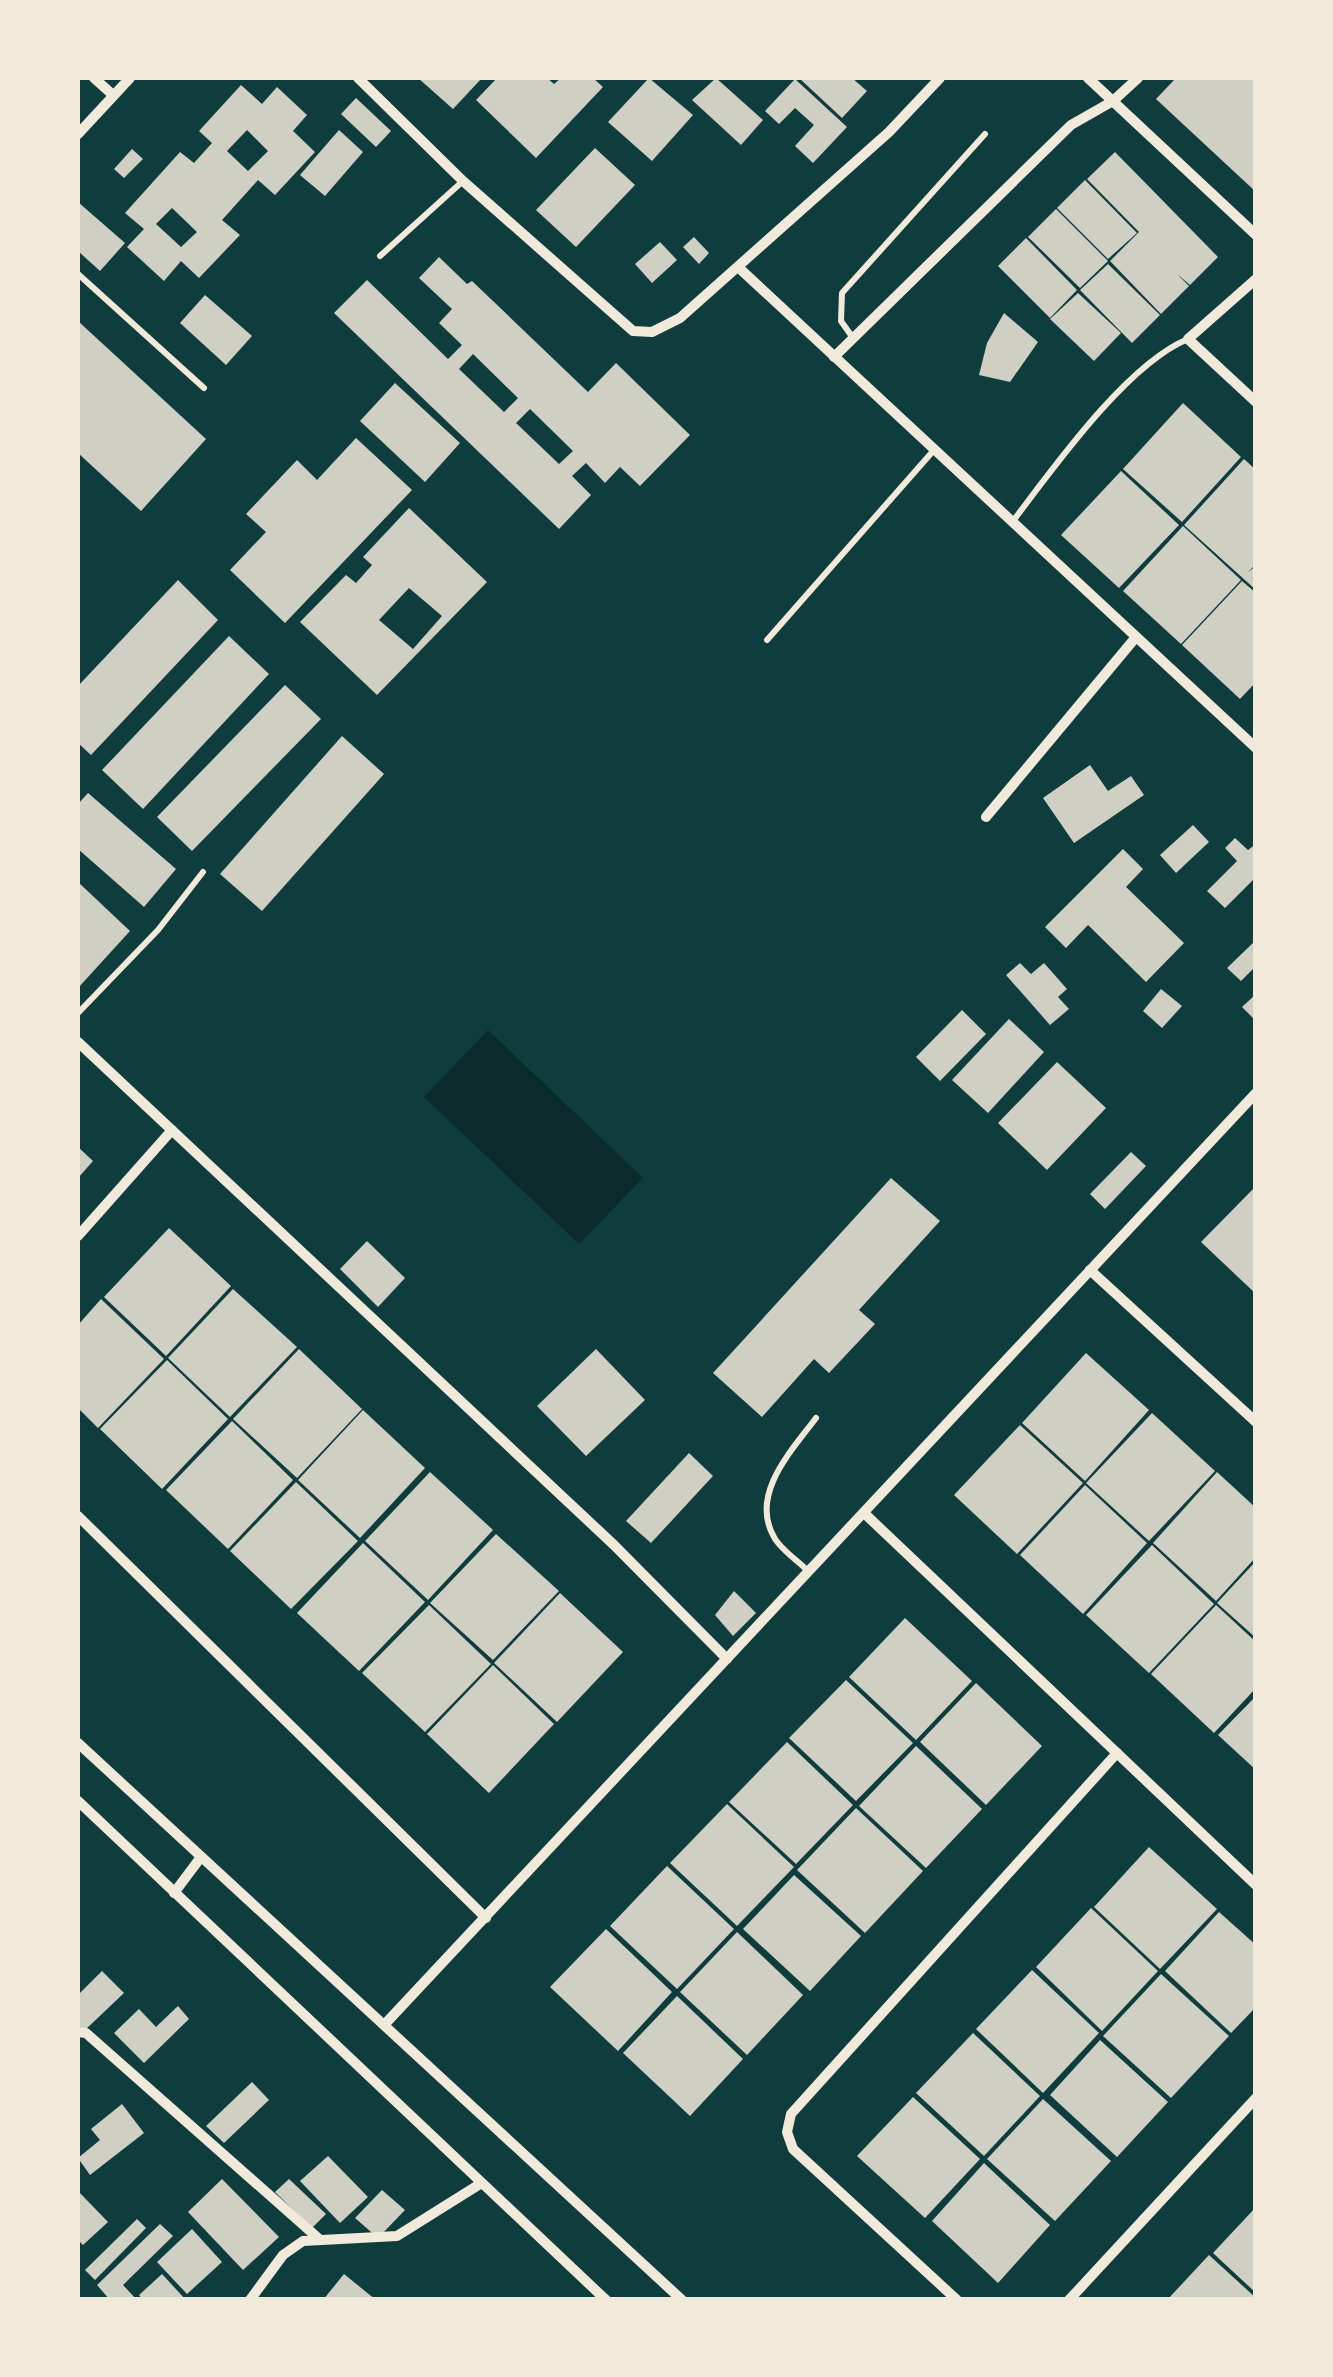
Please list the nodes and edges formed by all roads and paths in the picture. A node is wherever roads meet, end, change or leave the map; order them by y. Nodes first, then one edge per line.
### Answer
1 (94, 78) edge
2 (130, 78) edge
3 (358, 78) edge
4 (940, 78) edge
5 (1088, 78) edge
6 (1138, 78) edge
7 (113, 95) junction
8 (1113, 101) junction
9 (78, 134) edge
10 (985, 134) dead end
11 (463, 181) junction
12 (1256, 235) edge
13 (380, 256) dead end
14 (738, 268) junction
15 (78, 274) edge
16 (1256, 279) edge
17 (854, 338) junction
18 (1188, 338) junction
19 (834, 357) junction
20 (204, 388) dead end
21 (1256, 402) edge
22 (934, 450) junction
23 (1012, 522) junction
24 (1136, 637) junction
25 (766, 640) dead end
26 (1256, 748) edge
27 (986, 817) dead end
28 (203, 872) dead end
29 (78, 1013) edge
30 (78, 1042) edge
31 (1256, 1093) edge
32 (172, 1130) junction
33 (78, 1236) edge
34 (1090, 1270) junction
35 (816, 1418) dead end
36 (1256, 1422) edge
37 (864, 1512) junction
38 (78, 1516) edge
39 (806, 1570) junction
40 (727, 1660) junction
41 (78, 1743) edge
42 (1117, 1752) junction
43 (78, 1801) edge
44 (201, 1858) junction
45 (1256, 1885) edge
46 (174, 1893) junction
47 (486, 1918) junction
48 (386, 2024) junction
49 (78, 2032) edge
50 (1256, 2098) edge
51 (480, 2184) junction
52 (318, 2238) junction
53 (250, 2300) edge
54 (606, 2300) edge
55 (682, 2300) edge
56 (957, 2300) edge
57 (1069, 2300) edge

1 - 7 street
2 - 7 street
3 - 11 street
4 - 14 street
5 - 8 street
6 - 8 street
7 - 9 street
8 - 12 street
8 - 17 street
10 - 17 lane
11 - 13 lane
11 - 14 street
14 - 19 street
15 - 20 lane
16 - 18 street
17 - 19 street
18 - 21 street
18 - 23 lane
19 - 22 street
22 - 23 street
22 - 25 lane
23 - 24 street
24 - 26 street
24 - 27 street
28 - 29 lane
30 - 32 street
31 - 34 street
32 - 33 street
32 - 40 street
34 - 36 street
34 - 37 street
35 - 39 lane
37 - 39 street
37 - 42 street
38 - 47 street
39 - 40 street
40 - 47 street
41 - 44 street
42 - 45 street
42 - 56 street
43 - 46 street
44 - 46 street
44 - 48 street
46 - 51 street
47 - 48 street
48 - 55 street
49 - 52 street
50 - 57 street
51 - 52 street
51 - 54 street
52 - 53 street

